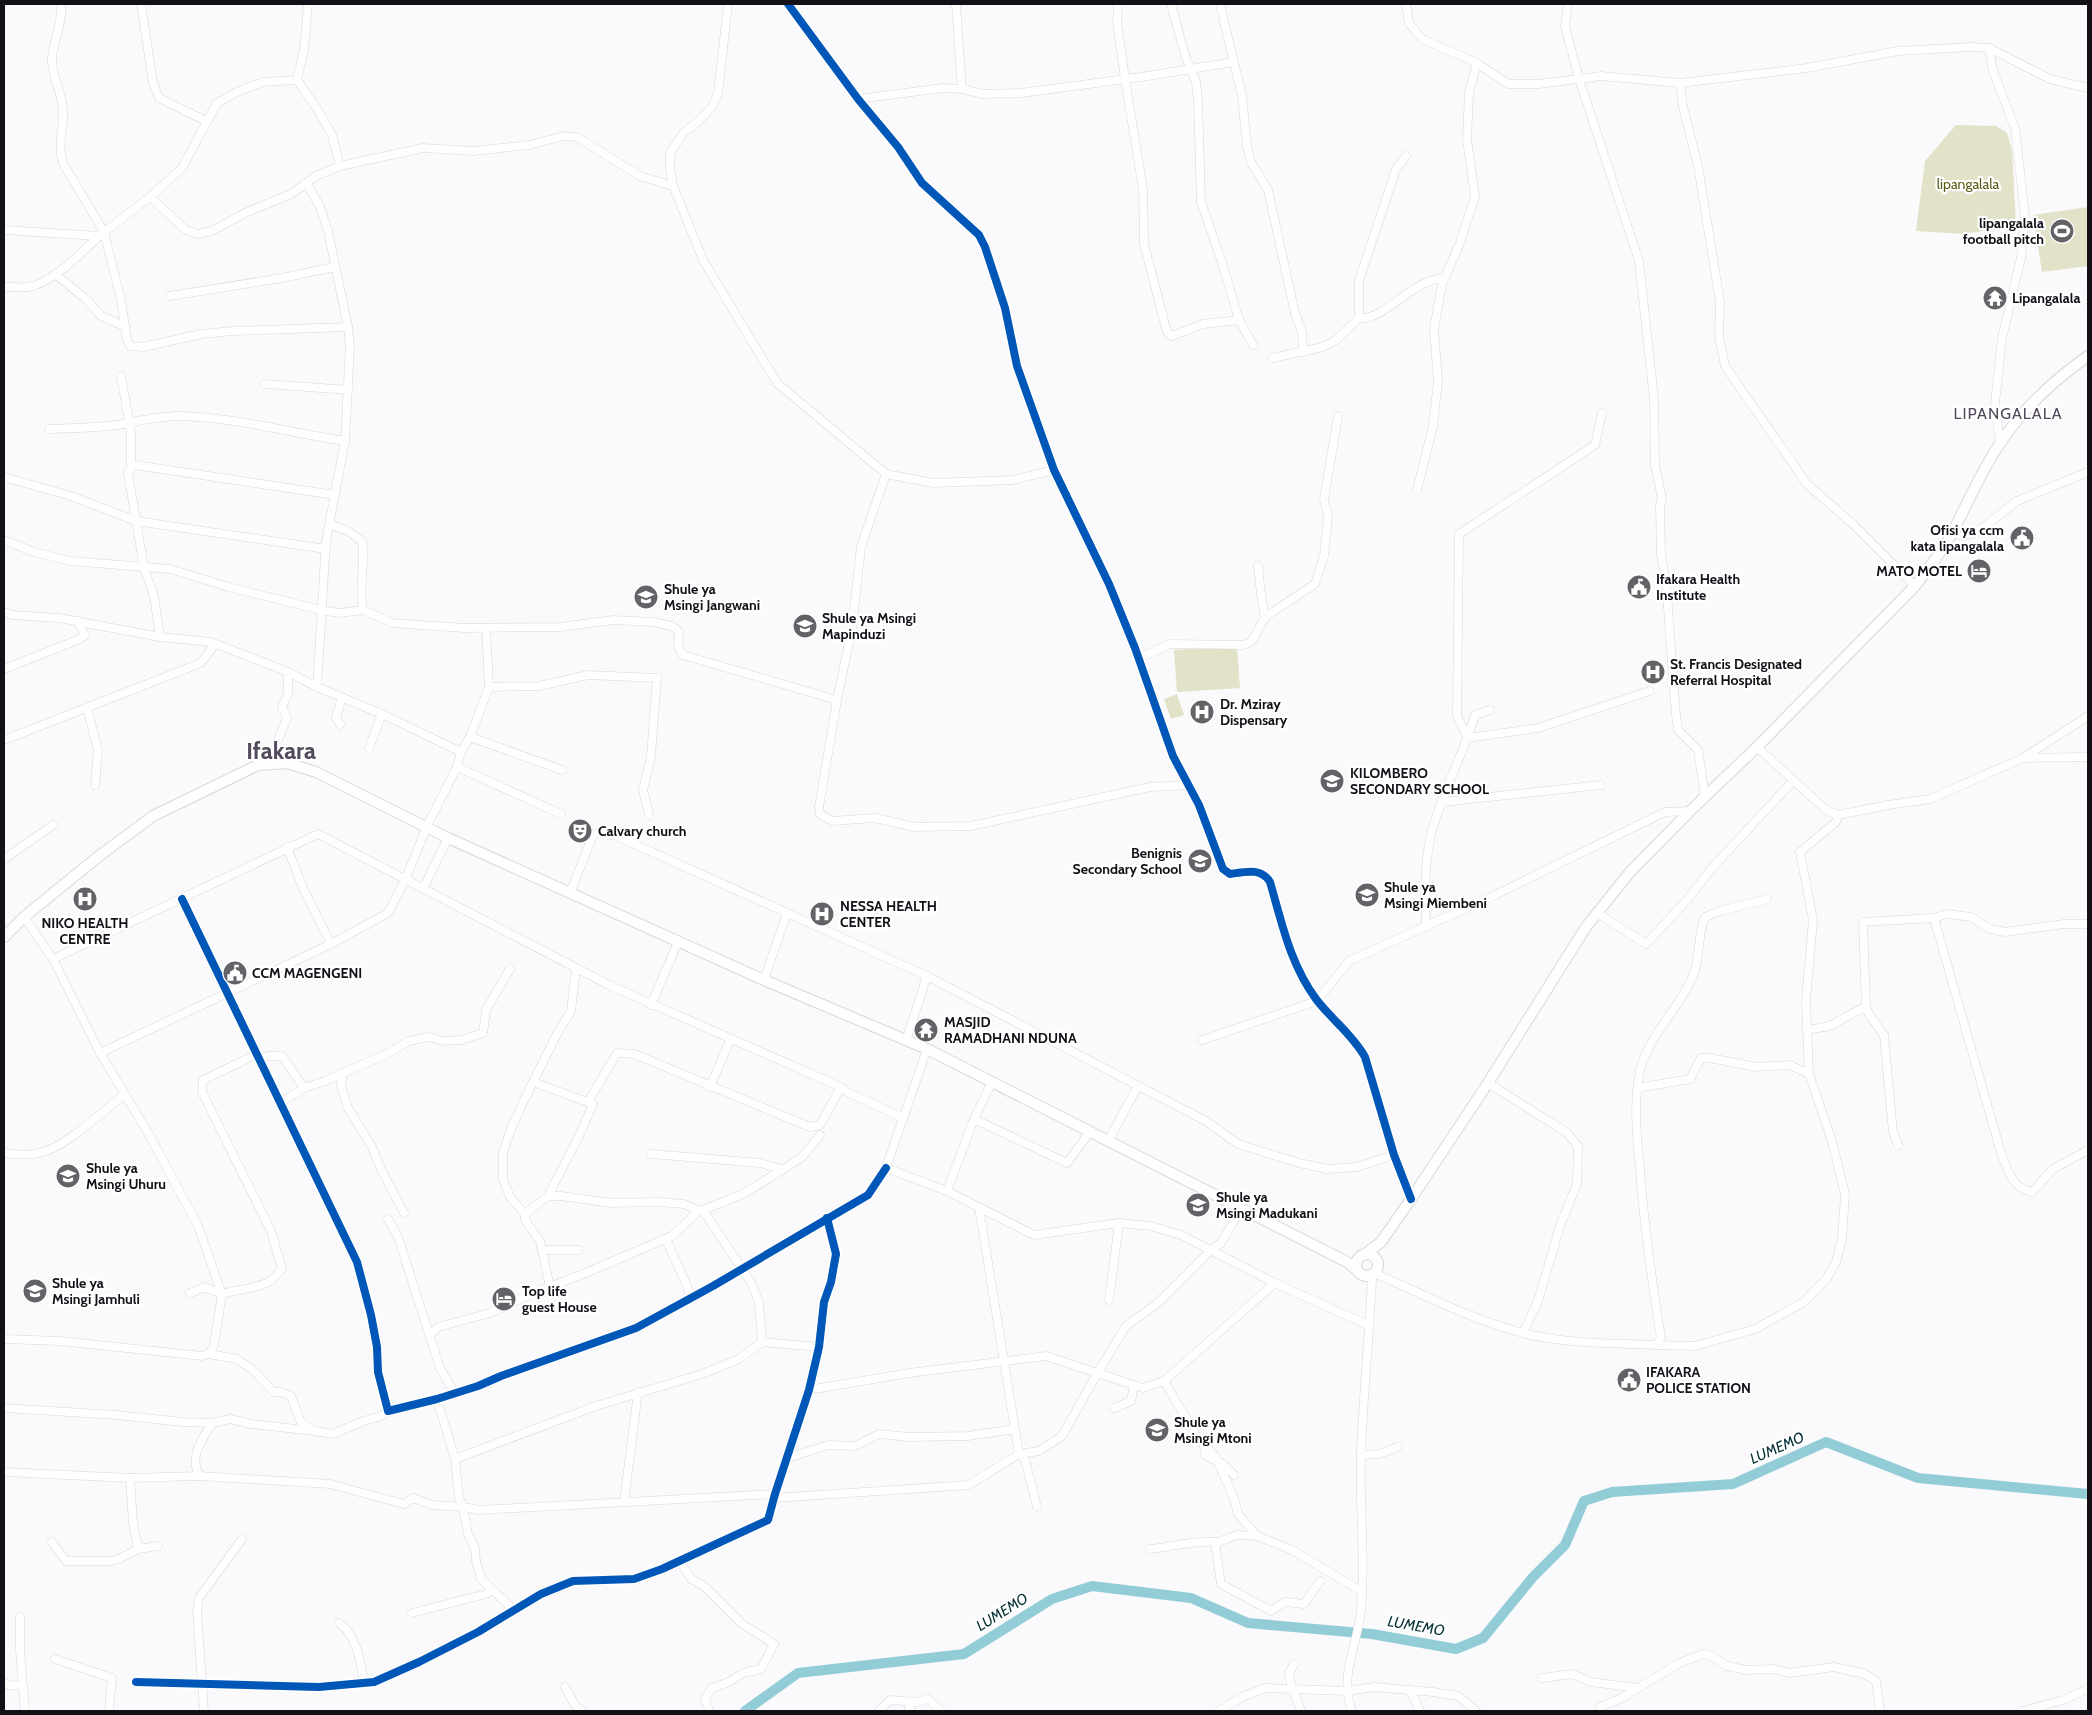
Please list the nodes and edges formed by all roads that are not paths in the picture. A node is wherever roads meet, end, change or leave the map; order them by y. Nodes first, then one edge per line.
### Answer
1 (60, 4) edge
2 (141, 4) edge
3 (308, 4) edge
4 (728, 4) edge
5 (788, 4) edge
6 (956, 4) edge
7 (1118, 4) edge
8 (1171, 4) edge
9 (1220, 4) edge
10 (1406, 4) edge
11 (1568, 4) edge
12 (1989, 48) junction
13 (1234, 62) junction
14 (1476, 63) junction
15 (1192, 69) junction
16 (1579, 79) junction
17 (297, 80) junction
18 (1125, 80) junction
19 (1680, 83) junction
20 (2088, 88) edge
21 (962, 89) junction
22 (858, 99) junction
23 (206, 121) junction
24 (1406, 156) dead end
25 (340, 166) junction
26 (307, 184) junction
27 (673, 186) junction
28 (150, 197) junction
29 (4, 230) edge
30 (102, 234) junction
31 (334, 267) junction
32 (55, 274) junction
33 (1445, 278) junction
34 (4, 287) edge
35 (170, 296) dead end
36 (1358, 318) junction
37 (1239, 320) junction
38 (124, 326) junction
39 (348, 327) junction
40 (1253, 345) dead end
41 (1303, 352) junction
42 (2088, 356) edge
43 (1272, 358) dead end
44 (121, 376) dead end
45 (265, 384) dead end
46 (348, 390) junction
47 (1602, 413) dead end
48 (1338, 416) dead end
49 (129, 423) junction
50 (49, 429) dead end
51 (345, 441) junction
52 (2000, 443) junction
53 (134, 465) junction
54 (1054, 470) junction
55 (2088, 472) edge
56 (886, 474) junction
57 (4, 477) edge
58 (1417, 490) dead end
59 (335, 495) junction
60 (136, 521) junction
61 (329, 524) junction
62 (1952, 533) junction
63 (4, 540) edge
64 (326, 549) junction
65 (1258, 566) dead end
66 (144, 568) junction
67 (1915, 586) junction
68 (321, 610) junction
69 (363, 610) junction
70 (4, 612) edge
71 (1265, 617) junction
72 (78, 621) junction
73 (486, 628) junction
74 (160, 637) junction
75 (215, 644) junction
76 (1139, 658) junction
77 (4, 669) edge
78 (288, 672) junction
79 (317, 687) junction
80 (489, 687) junction
81 (1650, 691) dead end
82 (342, 697) junction
83 (837, 700) junction
84 (87, 707) junction
85 (1490, 710) dead end
86 (382, 714) junction
87 (2088, 716) edge
88 (340, 724) dead end
89 (470, 737) junction
90 (1468, 738) junction
91 (4, 740) edge
92 (278, 740) dead end
93 (1757, 747) junction
94 (369, 748) dead end
95 (461, 752) junction
96 (2088, 757) edge
97 (2023, 758) junction
98 (457, 767) junction
99 (562, 770) dead end
100 (1793, 781) junction
101 (96, 785) dead end
102 (1188, 785) junction
103 (1602, 785) dead end
104 (1705, 797) junction
105 (1442, 802) junction
106 (1690, 811) junction
107 (561, 814) dead end
108 (649, 815) dead end
109 (1838, 815) junction
110 (53, 826) dead end
111 (427, 826) junction
112 (448, 838) junction
113 (287, 847) junction
114 (4, 859) edge
115 (406, 878) junction
116 (423, 889) junction
117 (570, 892) junction
118 (182, 899) junction
119 (1767, 899) dead end
120 (787, 912) junction
121 (1597, 913) junction
122 (24, 917) junction
123 (1934, 918) junction
124 (2088, 924) edge
125 (1426, 927) junction
126 (4, 937) edge
127 (678, 942) junction
128 (331, 944) junction
129 (53, 959) junction
130 (576, 968) junction
131 (510, 969) dead end
132 (927, 976) junction
133 (764, 980) junction
134 (227, 994) junction
135 (1317, 1000) junction
136 (651, 1005) junction
137 (1866, 1007) junction
138 (1807, 1030) junction
139 (730, 1040) junction
140 (1202, 1040) dead end
141 (906, 1041) junction
142 (927, 1049) junction
143 (100, 1053) junction
144 (258, 1057) junction
145 (343, 1073) junction
146 (1809, 1074) junction
147 (533, 1082) junction
148 (992, 1082) junction
149 (1488, 1083) junction
150 (1138, 1086) junction
151 (710, 1087) junction
152 (841, 1087) junction
153 (304, 1088) junction
154 (1638, 1088) junction
155 (124, 1094) junction
156 (280, 1103) junction
157 (593, 1104) junction
158 (903, 1118) junction
159 (974, 1119) junction
160 (1089, 1132) junction
161 (820, 1135) dead end
162 (1108, 1141) junction
163 (1898, 1145) dead end
164 (2088, 1150) edge
165 (4, 1153) edge
166 (651, 1154) dead end
167 (1394, 1155) junction
168 (886, 1168) junction
169 (782, 1169) junction
170 (947, 1191) junction
171 (548, 1196) junction
172 (1411, 1199) junction
173 (979, 1207) junction
174 (1241, 1209) junction
175 (701, 1210) junction
176 (404, 1213) dead end
177 (525, 1214) junction
178 (827, 1218) junction
179 (388, 1219) dead end
180 (1119, 1223) junction
181 (666, 1239) junction
182 (1381, 1242) junction
183 (542, 1250) junction
184 (578, 1250) dead end
185 (1211, 1250) junction
186 (1362, 1256) junction
187 (1341, 1260) junction
188 (742, 1268) junction
189 (1357, 1270) junction
190 (1374, 1271) junction
191 (1275, 1284) junction
192 (550, 1287) junction
193 (190, 1293) dead end
194 (222, 1294) junction
195 (692, 1297) junction
196 (1109, 1300) dead end
197 (1370, 1326) junction
198 (1523, 1333) junction
199 (430, 1335) junction
200 (4, 1339) edge
201 (762, 1342) junction
202 (1656, 1345) junction
203 (819, 1347) junction
204 (209, 1354) junction
205 (1004, 1362) junction
206 (1098, 1372) junction
207 (1164, 1381) junction
208 (1134, 1385) junction
209 (809, 1390) junction
210 (638, 1392) junction
211 (455, 1394) junction
212 (437, 1399) junction
213 (4, 1408) edge
214 (1114, 1408) dead end
215 (388, 1410) junction
216 (212, 1423) junction
217 (1015, 1429) junction
218 (314, 1430) junction
219 (1398, 1447) dead end
220 (1020, 1454) junction
221 (1361, 1455) junction
222 (787, 1458) junction
223 (455, 1459) junction
224 (1217, 1462) junction
225 (4, 1472) edge
226 (1234, 1475) dead end
227 (199, 1476) junction
228 (130, 1478) junction
229 (774, 1496) junction
230 (624, 1502) junction
231 (463, 1507) junction
232 (1037, 1507) dead end
233 (1257, 1536) junction
234 (242, 1539) dead end
235 (52, 1542) dead end
236 (1216, 1544) junction
237 (158, 1546) dead end
238 (138, 1549) junction
239 (1150, 1549) dead end
240 (680, 1561) junction
241 (1320, 1580) dead end
242 (492, 1590) junction
243 (1361, 1591) junction
244 (514, 1610) junction
245 (412, 1613) dead end
246 (20, 1616) dead end
247 (339, 1624) dead end
248 (55, 1658) dead end
249 (1294, 1664) dead end
250 (1542, 1678) dead end
251 (136, 1682) dead end
252 (202, 1682) junction
253 (4, 1683) edge
254 (363, 1683) junction
255 (23, 1686) junction
256 (565, 1687) dead end
257 (1638, 1688) junction
258 (1292, 1689) junction
259 (2088, 1689) edge
260 (1410, 1690) junction
261 (1347, 1691) junction
262 (913, 1702) junction
263 (1600, 1707) dead end
264 (25, 1711) edge
265 (109, 1711) edge
266 (204, 1711) edge
267 (582, 1711) edge
268 (709, 1711) edge
269 (879, 1711) edge
270 (911, 1711) edge
271 (941, 1711) edge
272 (1219, 1711) edge
273 (1301, 1711) edge
274 (1352, 1711) edge
275 (1420, 1711) edge
276 (1476, 1711) edge
277 (1880, 1711) edge
278 (2023, 1711) edge

1 - 30 street
2 - 23 street
3 - 17 street
4 - 27 street
5 - 22 street
6 - 21 street
7 - 18 street
8 - 15 street
9 - 13 street
10 - 14 street
11 - 16 street
12 - 19 street
12 - 20 street
12 - 52 street
13 - 15 street
13 - 41 street
14 - 16 street
14 - 33 street
15 - 18 street
15 - 37 street
16 - 19 street
16 - 104 street
17 - 23 street
17 - 25 street
18 - 21 street
18 - 37 street
19 - 67 street
21 - 22 street
22 - 54 street
23 - 28 street
24 - 36 street
25 - 26 street
25 - 27 street
26 - 28 street
26 - 31 street
27 - 56 street
28 - 30 street
29 - 30 street
30 - 32 street
30 - 38 street
31 - 35 street
31 - 39 street
32 - 34 street
32 - 38 street
33 - 36 street
33 - 58 street
36 - 41 street
37 - 40 street
38 - 39 street
39 - 46 street
41 - 43 street
42 - 52 main road
44 - 49 street
45 - 46 street
46 - 51 street
47 - 90 street
48 - 71 street
49 - 50 street
49 - 51 street
49 - 53 street
51 - 59 street
52 - 62 main road
53 - 59 street
53 - 60 street
54 - 56 street
54 - 76 street
55 - 62 street
56 - 83 street
57 - 60 street
59 - 61 street
60 - 64 street
60 - 66 street
61 - 64 street
61 - 69 street
62 - 67 main road
63 - 66 street
64 - 68 street
65 - 71 street
66 - 68 street
66 - 74 street
67 - 93 main road
68 - 69 street
68 - 79 street
69 - 73 street
70 - 72 street
71 - 76 street
72 - 74 street
72 - 77 street
73 - 80 street
73 - 83 street
74 - 75 street
75 - 78 street
75 - 84 street
76 - 102 street
78 - 79 street
78 - 92 street
79 - 82 street
80 - 89 street
80 - 108 street
81 - 90 street
82 - 86 street
82 - 88 street
83 - 102 street
84 - 91 street
84 - 101 street
85 - 90 street
86 - 94 street
86 - 95 street
87 - 97 street
89 - 95 street
89 - 99 street
90 - 105 street
93 - 100 street
93 - 104 main road
95 - 98 street
96 - 97 street
97 - 109 street
98 - 107 street
98 - 111 street
100 - 109 street
100 - 121 street
102 - 135 street
103 - 105 street
104 - 106 main road
105 - 125 street
106 - 121 main road
106 - 125 street
109 - 138 street
110 - 114 street
111 - 112 main road
111 - 115 street
111 - 122 main road
112 - 116 street
112 - 117 main road
113 - 115 street
113 - 118 street
113 - 128 street
115 - 116 street
115 - 128 street
116 - 130 street
117 - 120 street
117 - 127 main road
118 - 129 street
118 - 134 street
119 - 154 street
120 - 132 street
120 - 133 street
121 - 149 main road
122 - 126 main road
122 - 129 street
123 - 124 street
123 - 137 street
123 - 164 street
125 - 135 street
127 - 133 main road
127 - 136 street
128 - 134 street
129 - 143 street
130 - 136 street
130 - 147 street
131 - 145 street
132 - 141 street
132 - 150 street
133 - 141 main road
134 - 143 street
134 - 144 street
135 - 140 street
135 - 167 street
136 - 139 street
137 - 138 street
137 - 163 street
138 - 146 street
139 - 151 street
139 - 152 street
141 - 142 main road
142 - 148 main road
142 - 158 street
143 - 155 street
144 - 153 street
144 - 156 street
144 - 194 street
145 - 153 street
145 - 176 street
146 - 154 street
146 - 202 street
147 - 157 street
147 - 177 street
148 - 159 street
148 - 160 main road
149 - 172 main road
149 - 198 street
150 - 162 street
150 - 167 street
151 - 152 street
151 - 157 street
152 - 158 street
153 - 156 street
154 - 202 street
155 - 165 street
155 - 194 street
156 - 215 street
157 - 171 street
158 - 168 street
159 - 160 street
159 - 170 street
160 - 162 main road
161 - 169 street
162 - 174 main road
166 - 169 street
167 - 172 street
168 - 170 street
168 - 178 street
169 - 175 street
170 - 173 street
171 - 175 street
171 - 177 street
172 - 182 main road
173 - 180 street
173 - 205 street
174 - 185 street
174 - 187 main road
175 - 181 street
175 - 188 street
177 - 183 street
178 - 188 street
178 - 203 street
179 - 199 street
180 - 185 street
180 - 196 street
181 - 192 street
181 - 195 street
182 - 186 main road
182 - 190 main road
183 - 184 street
183 - 192 street
185 - 191 street
185 - 206 street
186 - 187 main road
186 - 189 main road
186 - 190 main road
187 - 189 main road
188 - 195 street
188 - 201 street
189 - 190 main road
190 - 197 street
190 - 198 street
191 - 197 street
191 - 207 street
192 - 199 street
193 - 194 street
194 - 204 street
195 - 211 street
197 - 221 street
198 - 202 street
199 - 211 street
200 - 204 street
201 - 203 street
201 - 210 street
203 - 209 street
204 - 218 street
205 - 206 street
205 - 209 street
205 - 217 street
206 - 208 street
206 - 220 street
207 - 208 street
207 - 224 street
208 - 214 street
209 - 222 street
210 - 223 street
210 - 230 street
211 - 212 street
212 - 215 street
212 - 223 street
213 - 216 street
215 - 218 street
216 - 218 street
216 - 227 street
217 - 220 street
217 - 222 street
219 - 221 street
220 - 229 street
220 - 232 street
221 - 243 street
222 - 229 street
223 - 231 street
224 - 226 street
224 - 233 street
225 - 228 street
227 - 228 street
227 - 231 street
228 - 238 street
229 - 230 street
229 - 240 street
230 - 231 street
231 - 242 street
233 - 236 street
233 - 243 street
234 - 252 street
235 - 238 street
236 - 239 street
236 - 241 street
237 - 238 street
240 - 244 street
240 - 268 street
242 - 244 street
242 - 245 street
243 - 261 street
244 - 254 street
246 - 255 street
247 - 254 street
248 - 265 street
249 - 258 street
250 - 257 street
251 - 252 street
252 - 254 street
252 - 266 street
253 - 255 street
255 - 264 street
256 - 267 street
257 - 263 street
257 - 277 street
258 - 261 street
258 - 272 street
258 - 273 street
259 - 278 street
260 - 261 street
260 - 275 street
260 - 276 street
261 - 274 street
262 - 269 street
262 - 270 street
262 - 271 street

